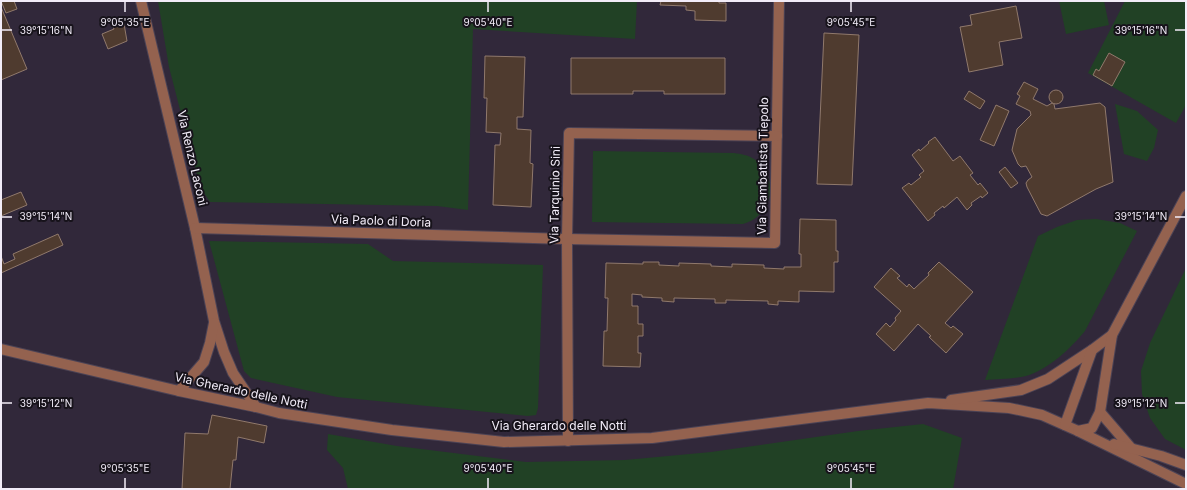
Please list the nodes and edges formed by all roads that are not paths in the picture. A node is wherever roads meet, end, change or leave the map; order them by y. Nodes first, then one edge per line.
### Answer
1 (141, 1) edge
2 (778, 1) edge
3 (777, 136) junction
4 (1186, 196) edge
5 (195, 228) junction
6 (567, 239) junction
7 (214, 321) junction
8 (1112, 335) junction
9 (1, 349) edge
10 (1092, 350) junction
11 (179, 392) junction
12 (928, 403) junction
13 (256, 407) junction
14 (1100, 412) junction
15 (1064, 425) junction
16 (1078, 431) junction
17 (1095, 439) junction
18 (568, 441) junction
19 (1131, 448) junction
20 (1186, 466) edge
21 (1186, 484) edge

1 - 5 street, Via Renzo Laconi
2 - 3 street, Via Giambattista Tiepolo
3 - 6 street, Via Tarquinio Sini
3 - 6 street, Via Giambattista Tiepolo
4 - 8 street
5 - 6 street, Via Paolo di Doria
5 - 7 street, Via Renzo Laconi
6 - 18 street, Via Tarquinio Sini
7 - 11 street, Via Renzo Laconi
7 - 13 street, Via Renzo Laconi
8 - 10 street
8 - 14 street
9 - 11 street, Via Gherardo delle Notti
10 - 12 street
10 - 15 street
11 - 13 street, Via Gherardo delle Notti
12 - 15 street, Via Gherardo delle Notti
12 - 18 street, Via Gherardo delle Notti
13 - 18 street, Via Gherardo delle Notti
14 - 16 street
14 - 19 street
15 - 16 street, Via Gherardo delle Notti
16 - 17 street, Via Gherardo delle Notti
17 - 19 street, Via Gherardo delle Notti
17 - 21 street, Via Gherardo delle Notti
19 - 20 street, Via Gherardo delle Notti

